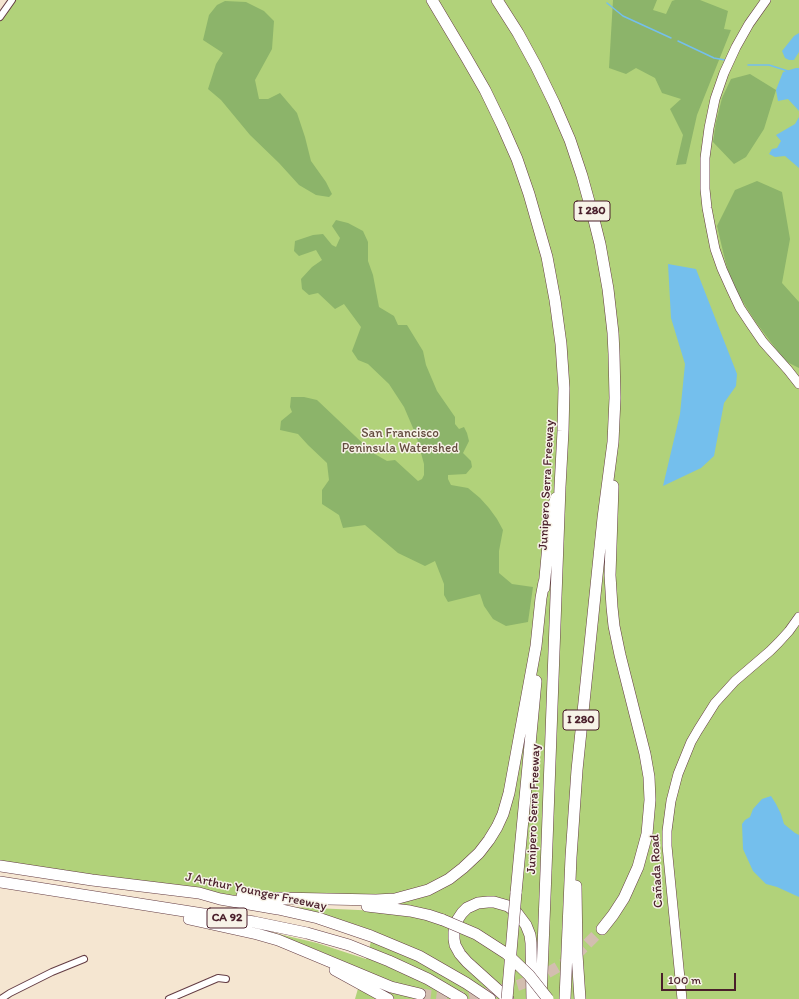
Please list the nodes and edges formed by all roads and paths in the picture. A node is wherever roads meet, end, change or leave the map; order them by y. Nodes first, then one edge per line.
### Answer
1 (12, 0) edge
2 (432, 0) edge
3 (497, 0) edge
4 (766, 0) edge
5 (1, 15) edge
6 (799, 384) edge
7 (613, 442) junction
8 (560, 487) junction
9 (544, 582) junction
10 (799, 617) edge
11 (572, 835) junction
12 (0, 866) edge
13 (0, 882) edge
14 (199, 893) junction
15 (104, 898) junction
16 (278, 898) junction
17 (602, 929) tunnel mouth
18 (278, 940) junction
19 (84, 959) dead end
20 (226, 978) dead end
21 (420, 994) tunnel mouth
22 (1, 999) edge
23 (169, 999) edge
24 (388, 999) edge
25 (462, 999) edge
26 (490, 999) edge
27 (507, 999) edge
28 (535, 999) edge
29 (548, 999) edge
30 (565, 999) edge
31 (580, 999) edge
32 (682, 999) edge

1 - 5 street
2 - 8 highway, Junipero Serra Freeway / I 280
3 - 7 highway, I 280
4 - 6 main road
7 - 11 highway, I 280
7 - 17 highway
8 - 9 highway
8 - 28 highway, Junipero Serra Freeway / I 280
9 - 16 highway
9 - 27 highway, bridge
10 - 32 main road, Cañada Road
11 - 30 highway, I 280
11 - 31 highway
12 - 14 highway, J Arthur Younger Freeway / CA 92
13 - 15 highway, CA 92
14 - 16 highway
14 - 26 highway, J Arthur Younger Freeway / CA 92
15 - 18 highway
15 - 25 highway, CA 92
16 - 29 highway, bridge
18 - 21 highway
18 - 24 highway
19 - 22 street
20 - 23 street
27 - 28 highway

